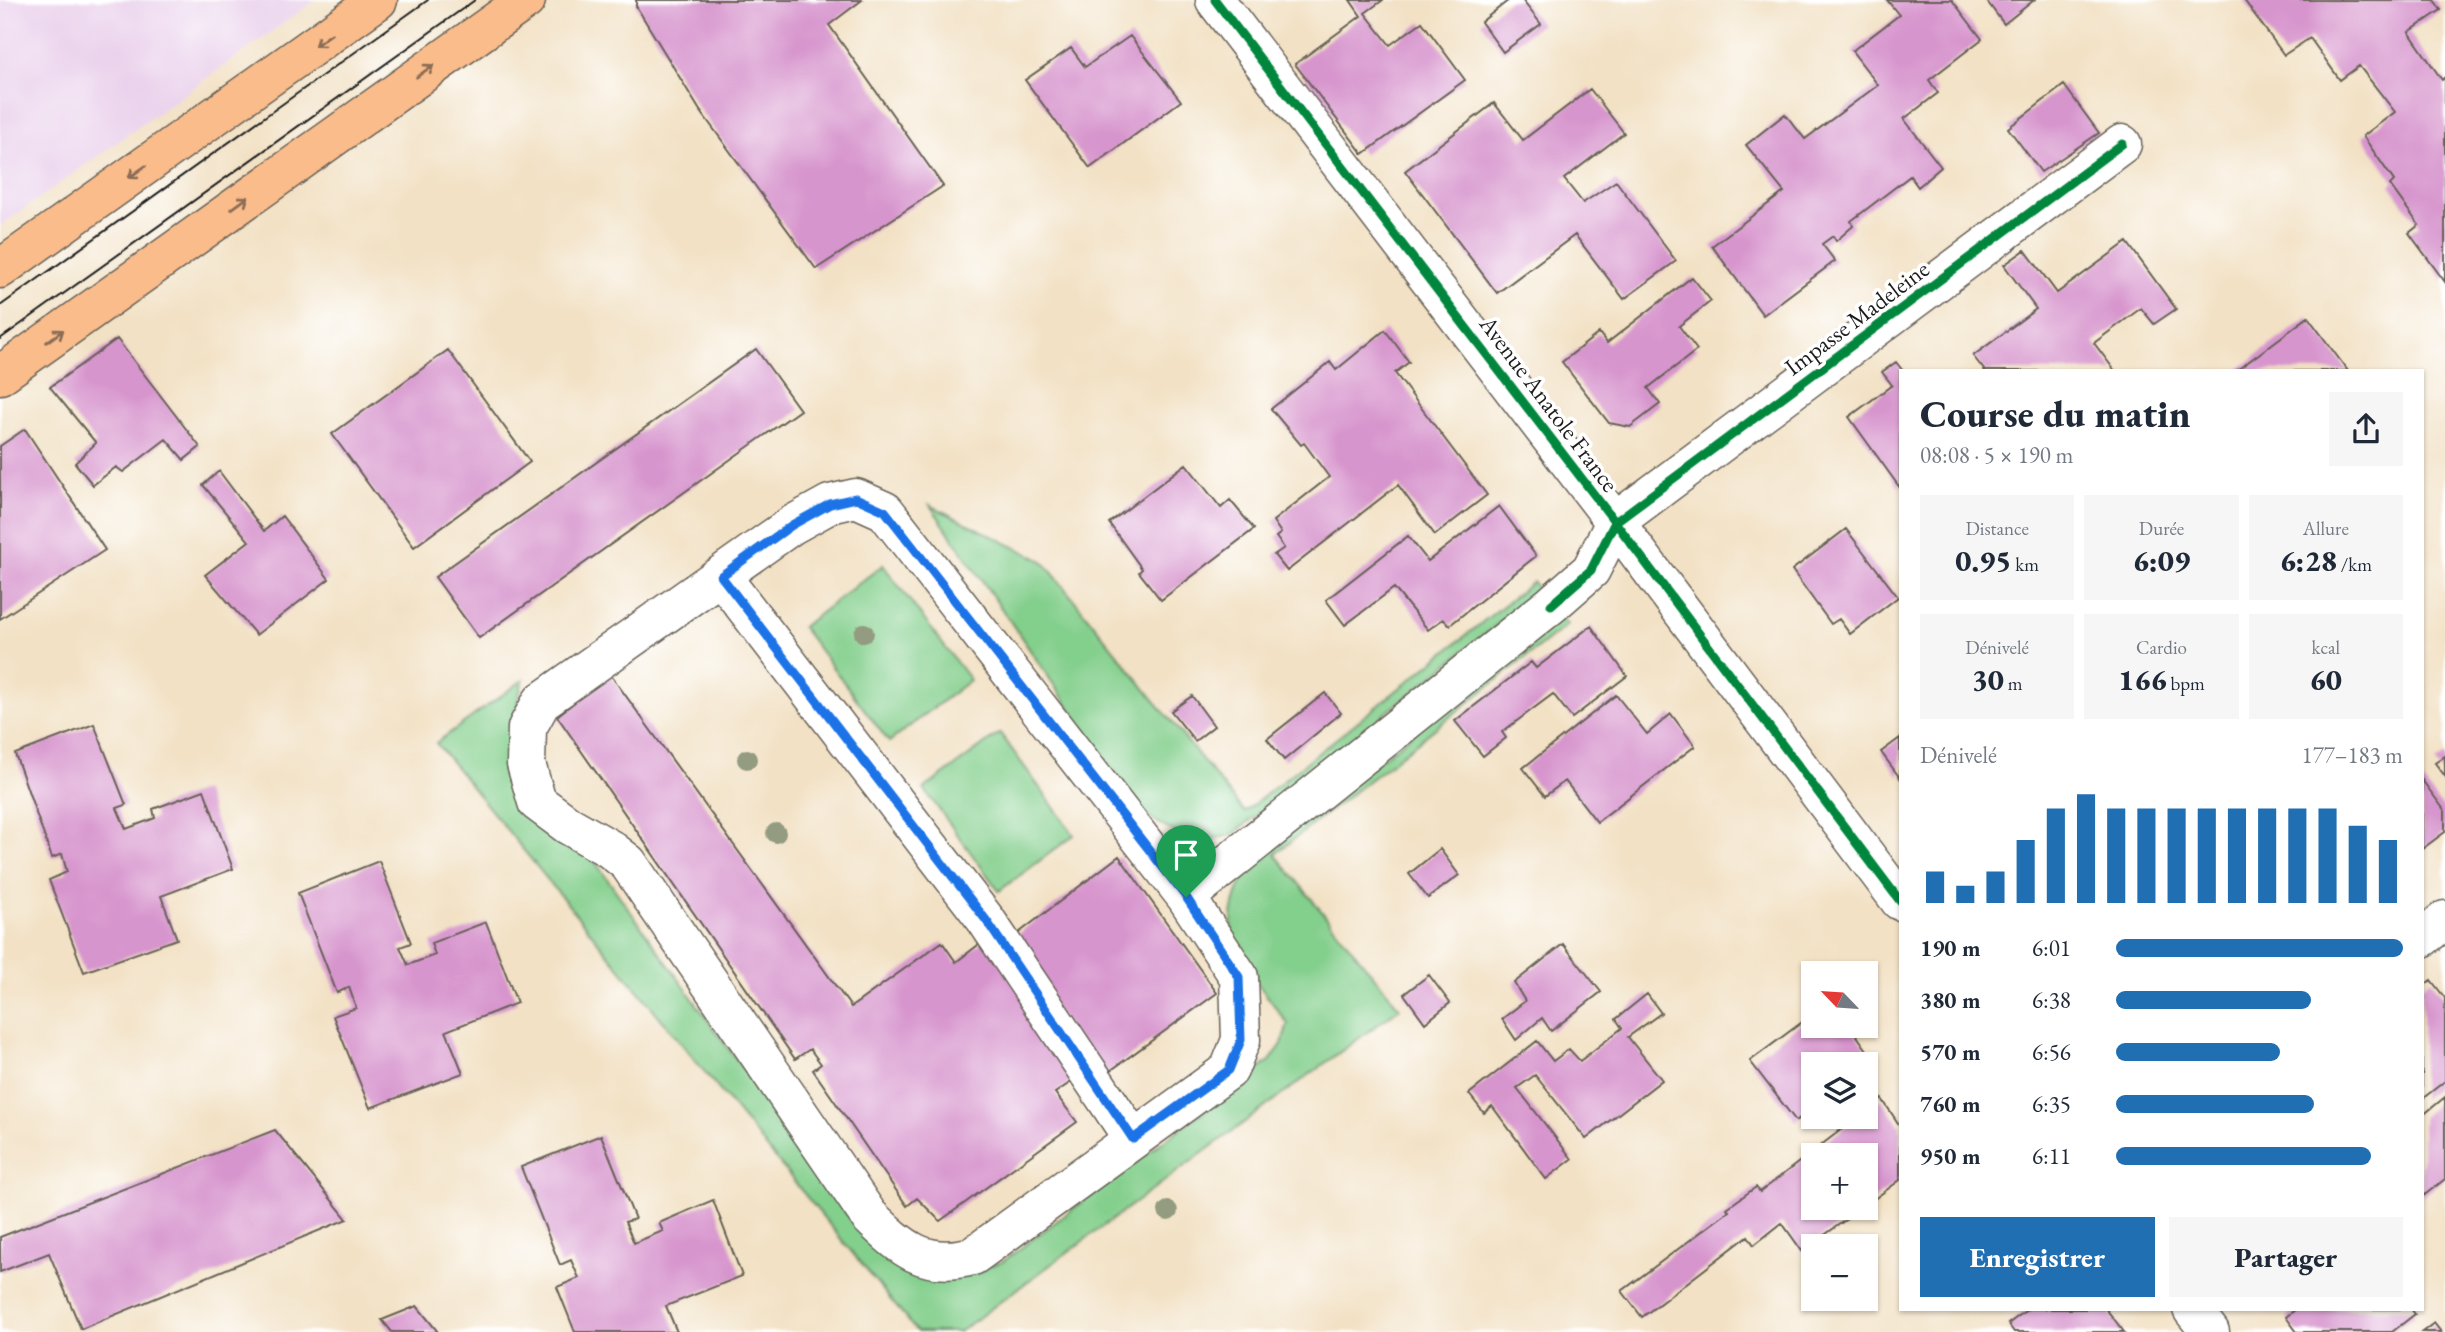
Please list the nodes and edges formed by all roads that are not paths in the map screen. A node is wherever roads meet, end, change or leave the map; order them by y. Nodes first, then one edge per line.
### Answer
1 (378, 0) edge
2 (526, 0) edge
3 (1215, 0) edge
4 (2122, 144) dead end
5 (0, 269) edge
6 (0, 375) edge
7 (1615, 522) junction
8 (721, 576) junction
9 (1186, 897) junction
10 (1899, 900) edge
11 (2445, 920) edge
12 (2424, 936) edge
13 (1133, 1139) junction
14 (2194, 1311) edge
15 (2210, 1332) edge

1 -> 5 main road
6 -> 2 main road
3 - 7 street, Avenue Anatole France
4 - 7 street, Impasse Madeleine
7 - 9 street
7 - 10 street, Avenue Anatole France
8 - 9 street
8 - 13 street
8 - 13 street
9 - 13 street
11 - 12 street
14 - 15 street

